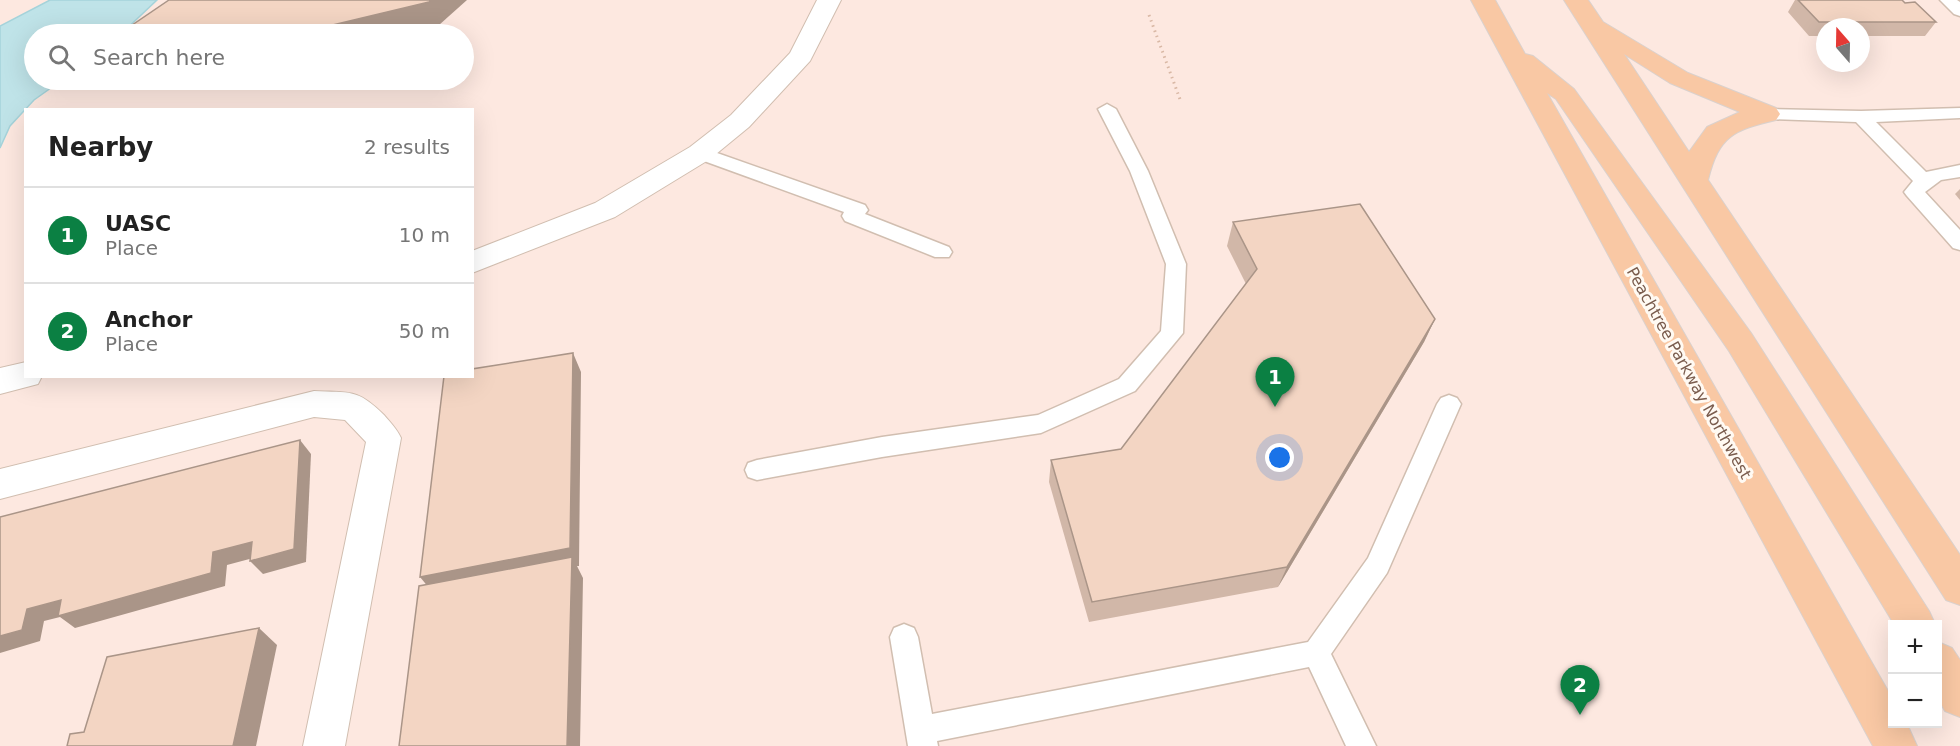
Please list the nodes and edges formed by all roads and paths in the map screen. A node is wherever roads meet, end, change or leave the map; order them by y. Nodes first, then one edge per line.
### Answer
1 (829, 0) edge
2 (1483, 0) edge
3 (1948, 0) edge
4 (1579, 6) edge
5 (1960, 10) edge
6 (1149, 15) dead end
7 (1509, 48) junction
8 (1181, 102) dead end
9 (1107, 109) dead end
10 (1960, 113) edge
11 (1767, 114) junction
12 (1861, 117) junction
13 (700, 153) junction
14 (1960, 171) edge
15 (1923, 180) junction
16 (1694, 181) junction
17 (1960, 243) edge
18 (942, 252) dead end
19 (474, 262) edge
20 (24, 375) edge
21 (0, 381) edge
22 (1449, 404) dead end
23 (757, 470) dead end
24 (0, 484) edge
25 (1960, 588) edge
26 (1913, 620) edge
27 (904, 638) dead end
28 (1316, 653) junction
29 (1942, 668) edge
30 (1960, 697) edge
31 (921, 738) edge
32 (324, 746) edge
33 (1361, 746) edge
34 (1896, 746) edge

1 - 13 street
2 - 7 highway, Peachtree Parkway Northwest
3 - 5 lane
4 - 11 highway
4 - 16 highway
6 - 8 path
7 - 26 highway
7 - 34 highway, Peachtree Parkway Northwest
9 - 23 lane
10 - 12 lane
11 - 12 lane
11 - 16 highway
12 - 15 lane
13 - 18 lane
13 - 19 street
14 - 15 lane
15 - 17 lane
16 - 25 highway
20 - 21 street
22 - 28 lane
24 - 32 street
27 - 31 lane
28 - 31 lane
28 - 33 lane
29 - 30 highway

